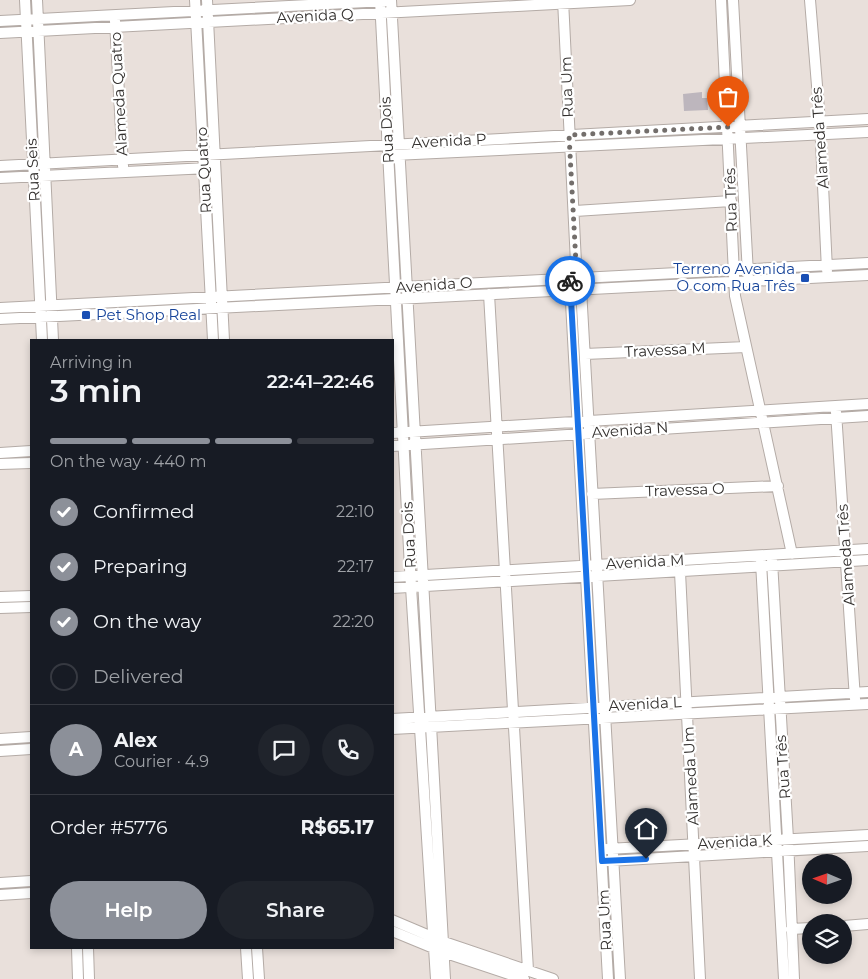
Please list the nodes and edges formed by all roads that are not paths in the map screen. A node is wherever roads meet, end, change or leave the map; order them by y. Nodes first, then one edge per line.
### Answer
1 (25, 0) edge
2 (37, 0) edge
3 (387, 0) edge
4 (630, 0) edge
5 (721, 0) edge
6 (733, 0) edge
7 (810, 0) edge
8 (552, 2) edge
9 (564, 2) edge
10 (492, 3) edge
11 (196, 5) edge
12 (207, 5) edge
13 (386, 12) junction
14 (115, 15) junction
15 (38, 19) junction
16 (26, 20) junction
17 (0, 21) edge
18 (208, 21) junction
19 (196, 22) junction
20 (116, 27) junction
21 (38, 31) junction
22 (27, 32) junction
23 (0, 33) edge
24 (865, 120) edge
25 (820, 122) junction
26 (740, 126) junction
27 (728, 127) junction
28 (865, 132) edge
29 (821, 134) junction
30 (569, 135) junction
31 (741, 138) junction
32 (483, 139) junction
33 (729, 139) junction
34 (393, 144) junction
35 (570, 146) junction
36 (484, 151) junction
37 (393, 155) junction
38 (203, 156) junction
39 (214, 156) junction
40 (122, 160) junction
41 (44, 163) junction
42 (32, 164) junction
43 (0, 166) edge
44 (215, 167) junction
45 (204, 168) junction
46 (123, 172) junction
47 (44, 175) junction
48 (33, 176) junction
49 (0, 178) edge
50 (731, 200) junction
51 (575, 211) junction
52 (868, 263) edge
53 (827, 264) junction
54 (748, 269) junction
55 (734, 270) junction
56 (868, 275) edge
57 (828, 276) junction
58 (575, 277) junction
59 (749, 280) junction
60 (734, 281) junction
61 (406, 287) junction
62 (395, 288) junction
63 (581, 289) junction
64 (569, 290) junction
65 (489, 294) junction
66 (216, 297) junction
67 (406, 299) junction
68 (396, 300) junction
69 (40, 306) junction
70 (51, 306) junction
71 (0, 308) edge
72 (217, 309) junction
73 (41, 317) junction
74 (52, 317) junction
75 (0, 319) edge
76 (42, 339) edge
77 (53, 339) edge
78 (213, 339) edge
79 (224, 339) edge
80 (746, 346) junction
81 (584, 354) junction
82 (868, 404) edge
83 (836, 406) junction
84 (760, 410) junction
85 (868, 416) edge
86 (836, 417) junction
87 (588, 420) junction
88 (577, 421) junction
89 (763, 421) junction
90 (497, 426) junction
91 (414, 431) junction
92 (398, 432) edge
93 (589, 433) junction
94 (578, 434) junction
95 (498, 439) junction
96 (404, 445) junction
97 (414, 445) junction
98 (394, 446) edge
99 (30, 451) edge
100 (0, 453) edge
101 (30, 463) edge
102 (0, 464) edge
103 (778, 486) junction
104 (592, 494) junction
105 (868, 549) edge
106 (846, 550) junction
107 (792, 554) junction
108 (760, 556) junction
109 (771, 556) junction
110 (868, 560) edge
111 (848, 562) junction
112 (591, 565) junction
113 (772, 567) junction
114 (761, 568) junction
115 (505, 570) junction
116 (680, 572) junction
117 (422, 575) junction
118 (394, 577) edge
119 (592, 577) junction
120 (411, 581) junction
121 (506, 582) junction
122 (422, 586) junction
123 (394, 587) edge
124 (30, 596) edge
125 (0, 597) edge
126 (30, 606) edge
127 (0, 608) edge
128 (868, 692) edge
129 (855, 693) junction
130 (768, 697) junction
131 (780, 697) junction
132 (687, 701) junction
133 (868, 704) edge
134 (856, 705) junction
135 (604, 706) junction
136 (594, 707) junction
137 (769, 710) junction
138 (780, 710) junction
139 (513, 712) junction
140 (688, 713) junction
141 (394, 718) edge
142 (605, 718) junction
143 (594, 719) junction
144 (425, 722) junction
145 (514, 723) junction
146 (394, 729) edge
147 (30, 737) edge
148 (0, 739) edge
149 (30, 749) edge
150 (0, 751) edge
151 (868, 835) edge
152 (788, 839) junction
153 (776, 840) junction
154 (694, 845) junction
155 (868, 846) edge
156 (613, 848) junction
157 (601, 849) junction
158 (789, 851) junction
159 (777, 852) junction
160 (695, 856) junction
161 (602, 861) junction
162 (614, 861) junction
163 (30, 882) edge
164 (0, 883) edge
165 (30, 893) edge
166 (0, 894) edge
167 (394, 921) edge
168 (868, 924) edge
169 (852, 925) edge
170 (802, 928) edge
171 (792, 929) junction
172 (394, 933) edge
173 (437, 939) junction
174 (77, 949) edge
175 (88, 949) edge
176 (246, 949) edge
177 (257, 949) edge
178 (438, 950) junction
179 (526, 975) edge
180 (78, 979) edge
181 (89, 979) edge
182 (248, 979) edge
183 (259, 979) edge
184 (436, 979) edge
185 (445, 979) edge
186 (553, 979) edge
187 (608, 979) edge
188 (620, 979) edge
189 (700, 979) edge
190 (784, 979) edge
191 (794, 979) edge

1 - 16 street, Rua Seis
2 - 15 street, Rua Seis
3 - 12 street, Avenida Q
3 - 13 street, Rua Dois
4 - 9 street, Avenida Q
5 - 27 street, Rua Três
6 - 26 street, Rua Três
7 - 25 street, Alameda Três
8 - 9 street, Avenida Q
8 - 10 street, Avenida Q
9 - 30 street, Rua Um
10 - 13 street, Avenida Q
11 - 12 street, Avenida Q
11 - 14 street, Avenida Q
11 - 19 street, Rua Quatro
12 - 18 street, Rua Quatro
13 - 18 street, Avenida Q
13 - 34 street, Rua Dois
14 - 15 street, Avenida Q
14 - 20 street, Alameda Quatro
15 - 16 street, Avenida Q
15 - 21 street, Rua Seis
16 - 17 street, Avenida Q
16 - 22 street, Rua Seis
18 - 19 street, Avenida Q
18 - 39 street, Rua Quatro
19 - 20 street, Avenida Q
19 - 38 street, Rua Quatro
20 - 21 street, Avenida Q
20 - 40 street, Alameda Quatro
21 - 22 street, Avenida Q
21 - 41 street, Rua Seis
22 - 23 street, Avenida Q
22 - 42 street, Rua Seis
24 - 25 street, Avenida P
24 - 28 street
25 - 26 street, Avenida P
25 - 29 street, Alameda Três
26 - 27 street, Avenida P
26 - 31 street, Rua Três
27 - 30 street, Avenida P
27 - 33 street, Rua Três
28 - 29 street, Avenida P
29 - 31 street, Avenida P
29 - 53 street, Alameda Três
30 - 32 street, Avenida P
30 - 35 street, Rua Um
31 - 33 street, Avenida P
31 - 54 street, Rua Três
32 - 34 street, Avenida P
32 - 36 street
33 - 35 street, Avenida P
33 - 50 street, Rua Três
34 - 37 street, Rua Dois
34 - 39 street, Avenida P
35 - 36 street, Avenida P
35 - 51 street, Rua Um
36 - 37 street, Avenida P
37 - 61 street, Rua Dois
37 - 62 street, Rua Dois
38 - 39 street, Avenida P
38 - 40 street, Avenida P
38 - 45 street, Rua Quatro
39 - 44 street, Rua Quatro
40 - 41 street, Avenida P
40 - 46 street, Alameda Quatro
41 - 42 street, Avenida P
41 - 47 street, Rua Seis
42 - 43 street, Avenida P
42 - 48 street, Rua Seis
44 - 45 street
44 - 66 street, Rua Quatro
45 - 46 street
45 - 66 street, Rua Quatro
46 - 47 street
47 - 48 street
47 - 70 street, Rua Seis
48 - 49 street
48 - 69 street, Rua Seis
50 - 51 street
50 - 55 street, Rua Três
51 - 58 street, Rua Um
52 - 53 street, Avenida O
53 - 54 street, Avenida O
53 - 57 street, Alameda Três
54 - 55 street, Avenida O
54 - 59 street, Rua Três
55 - 58 street, Avenida O
55 - 60 street, Rua Três
56 - 57 street, Avenida O
57 - 59 street, Avenida O
58 - 61 street, Avenida O
58 - 63 street, Rua Um
58 - 64 street, Rua Um
59 - 60 street, Avenida O
60 - 63 street, Avenida O
60 - 80 street, Rua Três
61 - 62 street, Avenida O
61 - 67 street, Rua Dois
62 - 66 street, Avenida O
62 - 68 street, Rua Dois
63 - 64 street, Avenida O
63 - 81 street, Rua Um
64 - 65 street, Avenida O
64 - 88 street, Rua Um
65 - 67 street, Avenida O
65 - 90 street
66 - 70 street, Avenida O
66 - 72 street, Rua Quatro
67 - 68 street, Avenida O
67 - 91 street, Rua Dois
68 - 72 street, Avenida O
68 - 92 street, Rua Dois
69 - 70 street, Avenida O
69 - 71 street, Avenida O
69 - 73 street, Rua Seis
70 - 74 street, Rua Seis
72 - 74 street, Avenida O
72 - 78 street, Rua Quatro
72 - 79 street, Rua Quatro
73 - 74 street, Avenida O
73 - 75 street, Avenida O
73 - 76 street, Rua Seis
74 - 77 street, Rua Seis
80 - 81 street, Travessa M
80 - 84 street, Rua Três
81 - 87 street, Rua Um
82 - 83 street, Avenida N
83 - 84 street, Avenida N
83 - 86 street, Alameda Três
84 - 87 street, Avenida N
84 - 89 street, Rua Três
85 - 86 street, Avenida N
86 - 89 street, Avenida N
86 - 106 street, Alameda Três
87 - 88 street, Avenida N
87 - 93 street, Rua Um
88 - 90 street, Avenida N
88 - 94 street, Rua Um
89 - 93 street, Avenida N
89 - 103 street, Rua Três
90 - 91 street, Avenida N
90 - 95 street
91 - 92 street, Avenida N
91 - 97 street, Rua Dois
92 - 96 street, Rua Dois
93 - 94 street, Avenida N
93 - 104 street, Rua Um
94 - 95 street, Avenida N
94 - 112 street, Rua Um
95 - 97 street, Avenida N
95 - 115 street
96 - 97 street, Avenida N
96 - 98 street, Avenida N
96 - 120 street, Rua Dois
97 - 117 street, Rua Dois
99 - 100 street
101 - 102 street
103 - 104 street, Travessa O
103 - 107 street, Rua Três
104 - 112 street, Rua Um
105 - 106 street, Avenida M
106 - 107 street, Avenida M
106 - 111 street, Alameda Três
107 - 109 street, Avenida M
108 - 109 street, Avenida M
108 - 112 street, Avenida M
108 - 114 street, Rua Três
109 - 113 street, Rua Três
110 - 111 street, Avenida M
111 - 113 street, Avenida M
111 - 129 street, Alameda Três
112 - 115 street, Avenida M
112 - 119 street, Rua Um
113 - 114 street, Avenida M
113 - 131 street, Rua Três
114 - 116 street, Avenida M
114 - 130 street, Rua Três
115 - 117 street, Avenida M
115 - 121 street
116 - 119 street, Avenida M
116 - 132 street, Alameda Um
117 - 120 street, Avenida M
117 - 122 street, Rua Dois
118 - 120 street, Avenida M
119 - 121 street, Avenida M
119 - 135 street, Rua Um
119 - 136 street, Rua Um
120 - 122 street, Avenida M
120 - 123 street, Avenida M
120 - 144 street, Rua Dois
121 - 122 street, Avenida M
121 - 139 street
122 - 144 street, Rua Dois
124 - 125 street
126 - 127 street
128 - 129 street, Avenida L
129 - 131 street, Avenida L
129 - 134 street, Alameda Três
130 - 131 street, Avenida L
130 - 132 street, Avenida L
130 - 137 street, Rua Três
131 - 138 street, Rua Três
132 - 135 street, Avenida L
132 - 140 street, Alameda Um
133 - 134 street, Avenida L
134 - 138 street, Avenida L
135 - 136 street, Avenida L
135 - 142 street, Rua Um
136 - 139 street, Avenida L
136 - 143 street, Rua Um
137 - 138 street, Avenida L
137 - 140 street, Avenida L
137 - 153 street, Rua Três
138 - 152 street, Rua Três
139 - 144 street, Avenida L
139 - 145 street
140 - 142 street, Avenida L
140 - 154 street, Alameda Um
141 - 144 street, Avenida L
142 - 143 street, Avenida L
142 - 156 street, Rua Um
143 - 145 street, Avenida L
143 - 157 street, Rua Um
144 - 145 street, Avenida L
144 - 146 street, Avenida L
144 - 173 street, Rua Dois
145 - 179 street
147 - 148 street
149 - 150 street
151 - 152 street, Avenida K
152 - 153 street, Avenida K
152 - 158 street, Rua Três
153 - 154 street, Avenida K
153 - 159 street, Rua Três
154 - 156 street, Avenida K
154 - 160 street, Alameda Um
155 - 158 street, Avenida K
156 - 157 street, Avenida K
156 - 162 street, Rua Um
157 - 161 street, Rua Um
158 - 159 street, Avenida K
158 - 171 street, Rua Três
159 - 160 street, Avenida K
159 - 190 street, Rua Três
160 - 162 street, Avenida K
160 - 189 street, Alameda Um
161 - 162 street, Avenida K
161 - 187 street, Rua Um
162 - 188 street, Rua Um
163 - 164 street
165 - 166 street
167 - 173 street
168 - 169 street
170 - 171 street
171 - 191 street, Rua Três
172 - 178 street
173 - 178 street, Rua Dois
173 - 179 street
174 - 180 street
175 - 181 street
176 - 182 street
177 - 183 street
178 - 179 street
178 - 184 street, Rua Dois
178 - 185 street, Rua Dois
179 - 186 street

